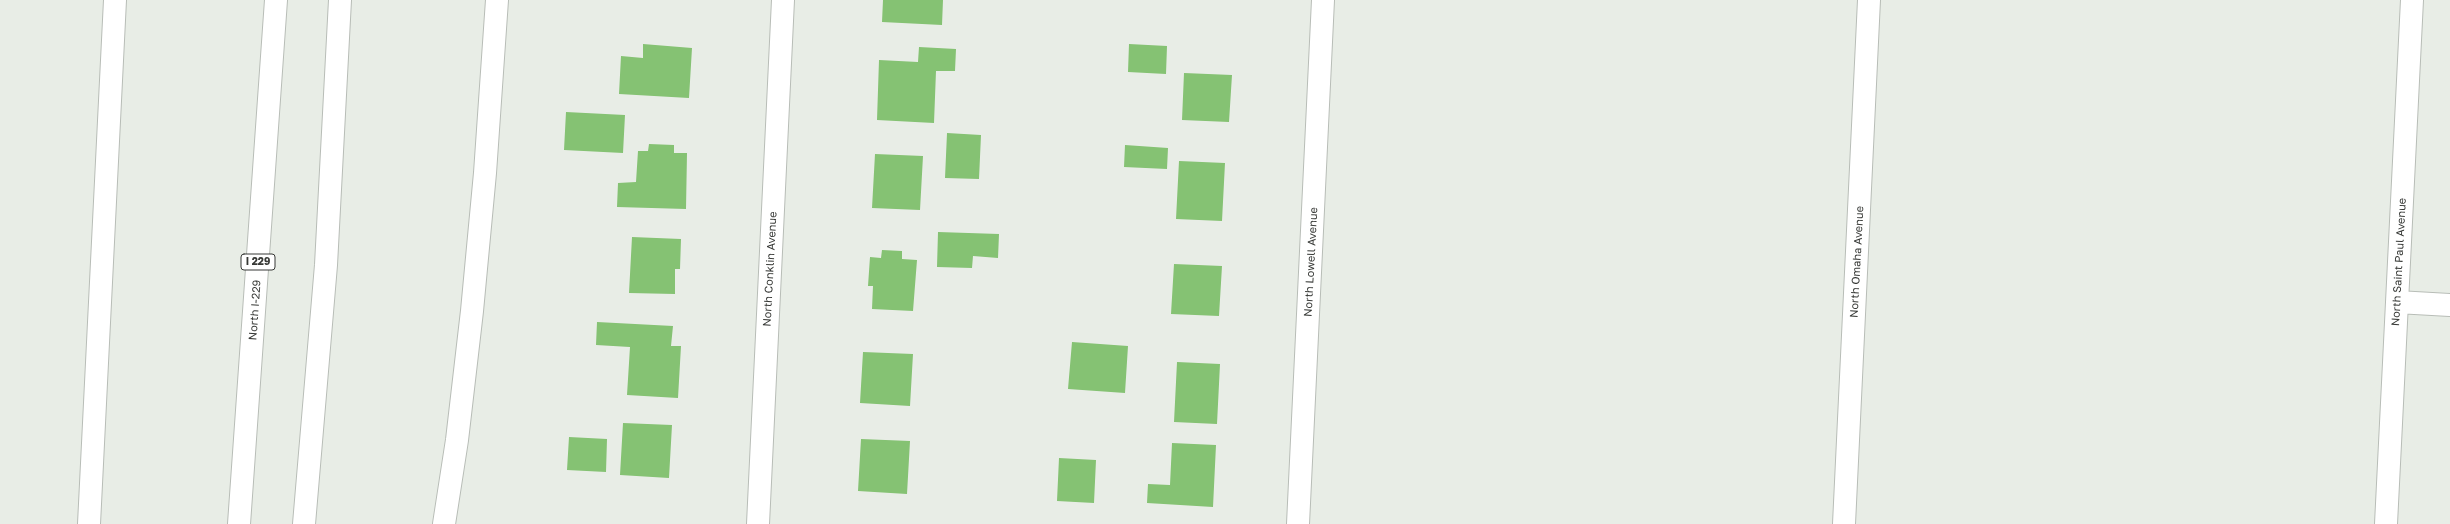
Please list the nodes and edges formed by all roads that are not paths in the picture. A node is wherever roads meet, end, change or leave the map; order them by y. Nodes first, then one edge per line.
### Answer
1 (115, 0) edge
2 (276, 0) edge
3 (340, 0) edge
4 (497, 0) edge
5 (1323, 0) edge
6 (1869, 0) edge
7 (2412, 0) edge
8 (782, 7) edge
9 (2397, 302) junction
10 (2450, 305) edge
11 (90, 524) edge
12 (239, 524) edge
13 (304, 524) edge
14 (444, 524) edge
15 (758, 524) edge
16 (1298, 524) edge
17 (1844, 524) edge
18 (2386, 524) edge

1 - 11 main road
2 - 12 main road, North I-229 / I 229
3 - 13 main road
4 - 14 main road
5 - 16 main road, North Lowell Avenue
6 - 17 main road, North Omaha Avenue
7 - 9 main road, North Saint Paul Avenue
8 - 15 main road, North Conklin Avenue
9 - 10 main road
9 - 18 main road, North Saint Paul Avenue

